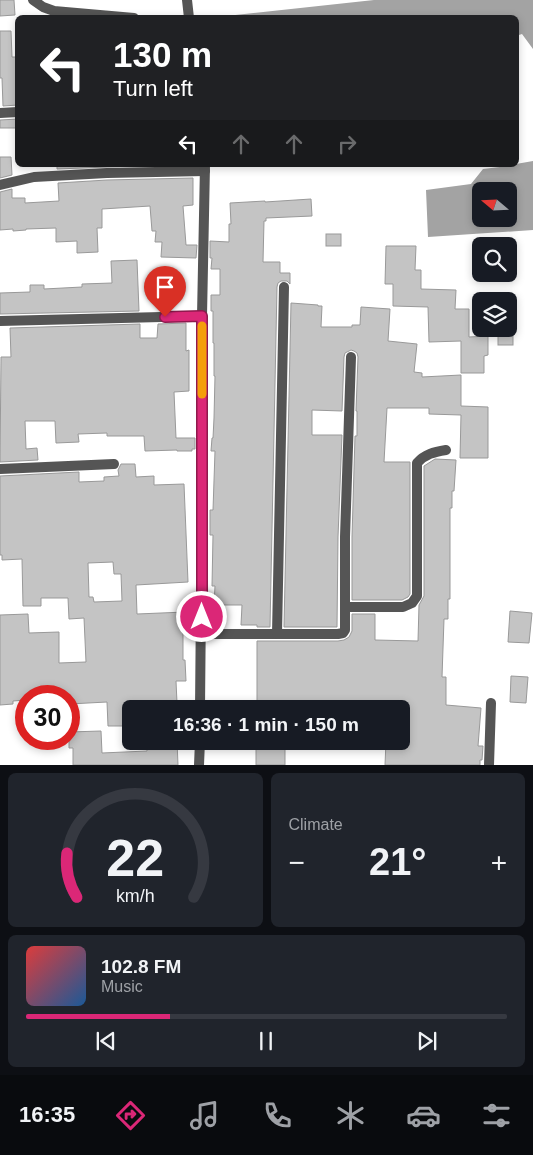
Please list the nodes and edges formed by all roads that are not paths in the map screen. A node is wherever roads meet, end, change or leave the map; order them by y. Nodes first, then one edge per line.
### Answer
1 (34, 0) edge
2 (188, 0) edge
3 (104, 15) edge
4 (189, 15) edge
5 (15, 112) edge
6 (0, 113) edge
7 (205, 168) edge
8 (0, 185) edge
9 (284, 287) dead end
10 (202, 316) junction
11 (0, 321) edge
12 (351, 357) dead end
13 (446, 450) dead end
14 (114, 464) dead end
15 (0, 469) edge
16 (346, 607) junction
17 (202, 634) junction
18 (276, 634) junction
19 (200, 700) edge
20 (491, 703) dead end
21 (200, 750) edge
22 (199, 765) edge
23 (489, 765) edge

1 - 3 street
2 - 4 street
5 - 6 street
7 - 8 street
7 - 10 street
9 - 18 street
10 - 11 street
10 - 17 street
12 - 16 street
13 - 16 street
14 - 15 street
16 - 18 street
17 - 18 street
17 - 19 street
20 - 23 street
21 - 22 street

